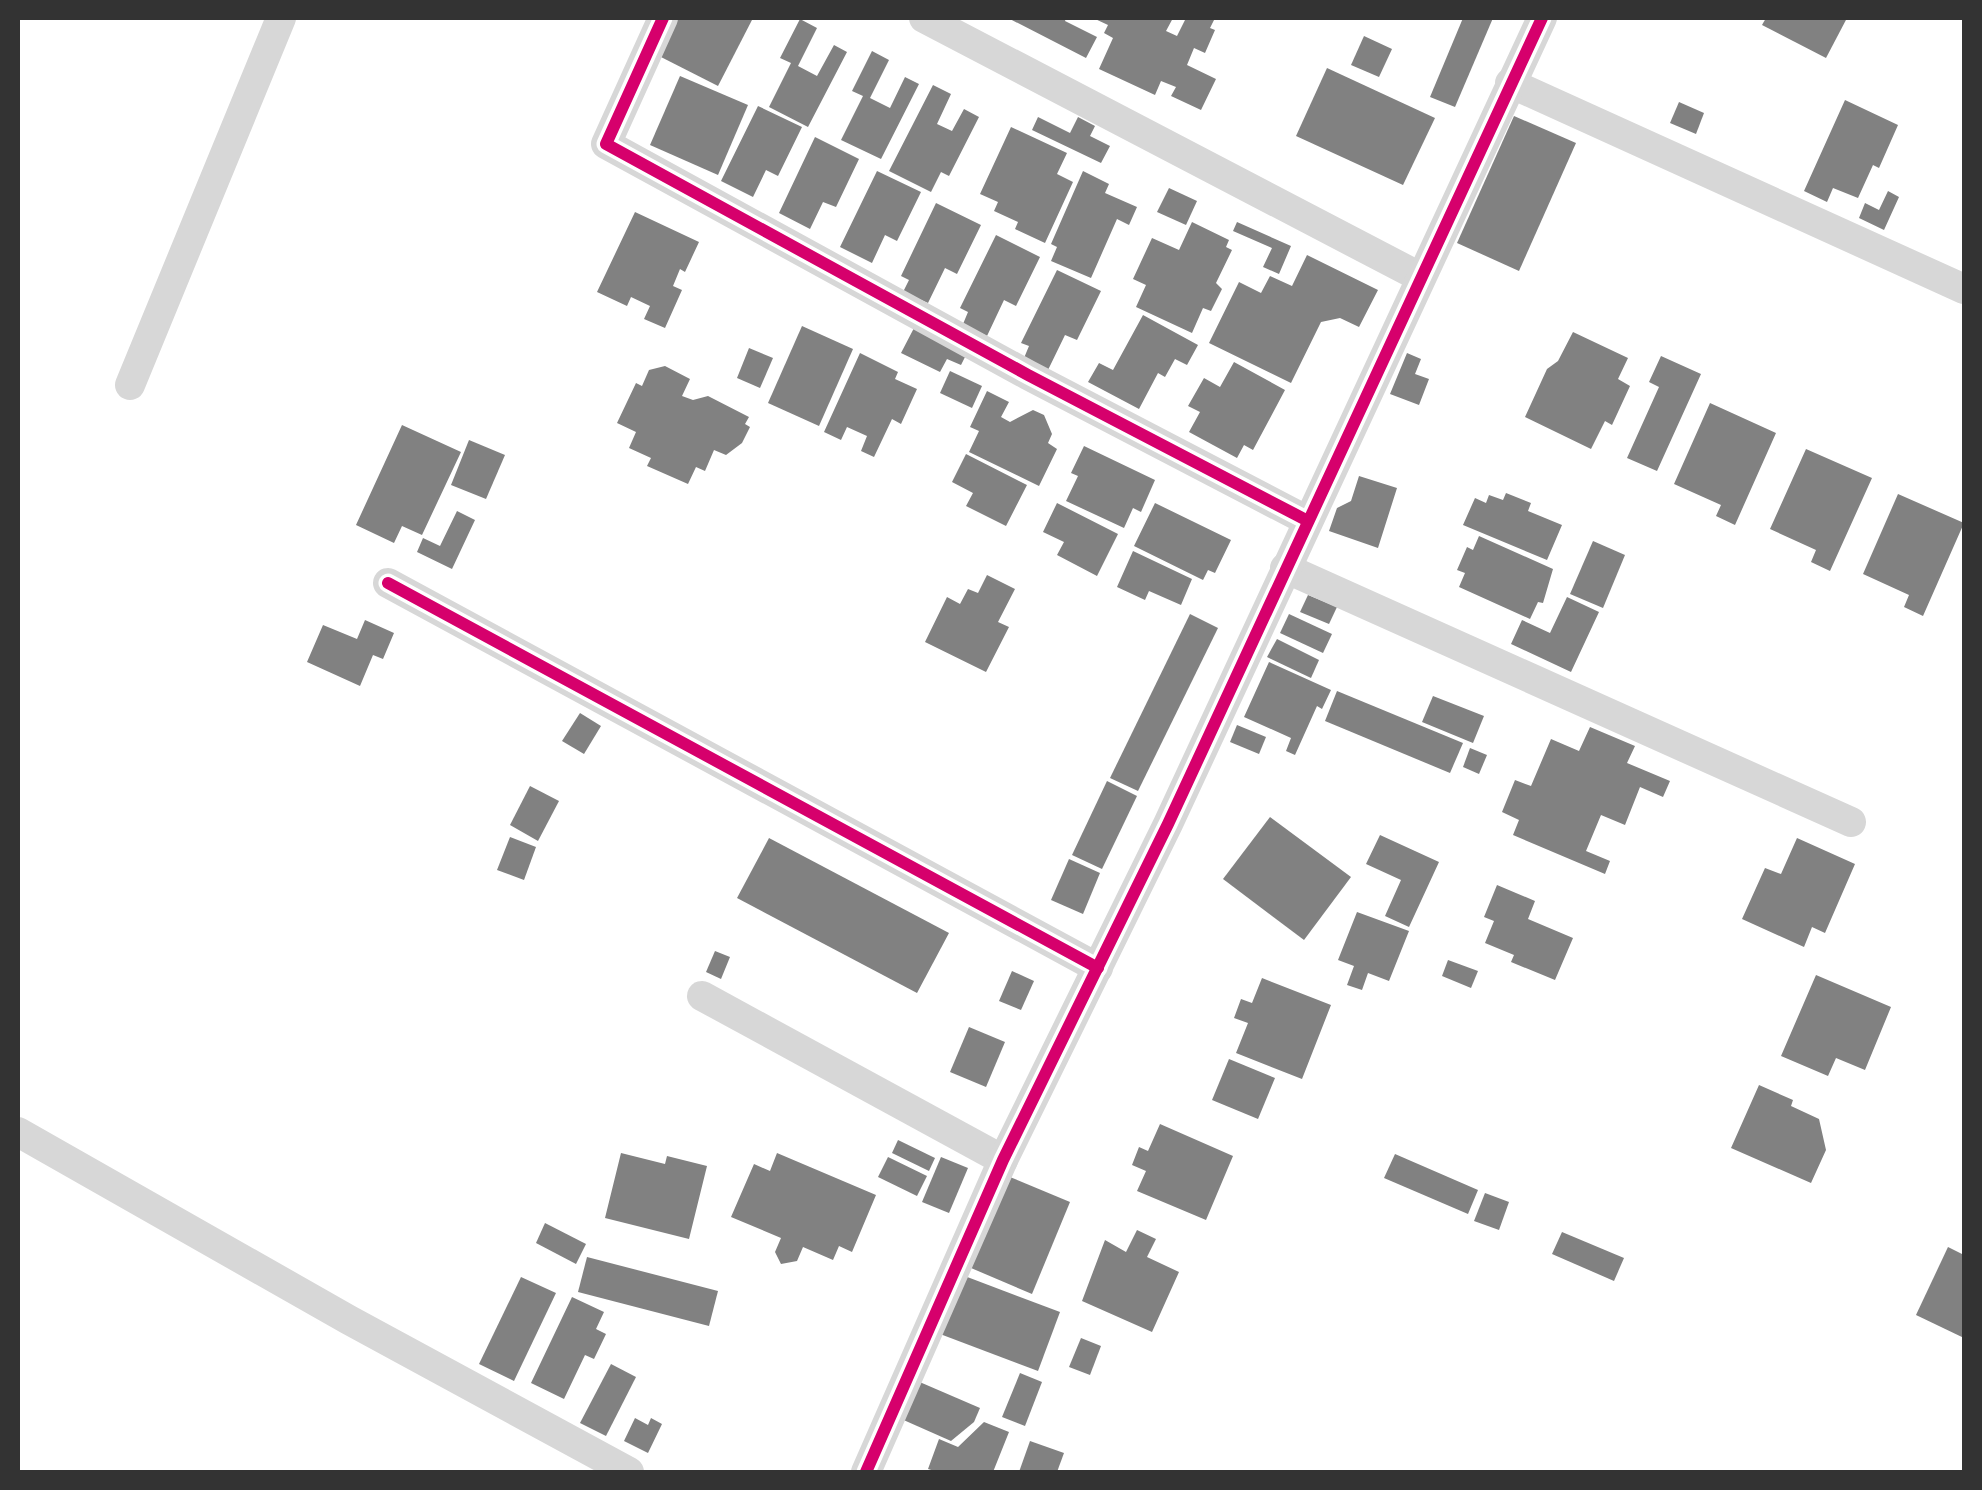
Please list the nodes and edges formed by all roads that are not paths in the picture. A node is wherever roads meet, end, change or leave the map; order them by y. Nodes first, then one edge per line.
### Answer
1 (281, 18) edge
2 (663, 18) edge
3 (924, 18) edge
4 (1542, 18) edge
5 (1510, 84) junction
6 (1420, 276) junction
7 (1964, 289) edge
8 (130, 384) dead end
9 (1308, 521) junction
10 (1286, 568) junction
11 (388, 583) dead end
12 (1850, 822) dead end
13 (1098, 968) junction
14 (702, 996) dead end
15 (18, 1132) edge
16 (1004, 1160) junction
17 (629, 1472) edge
18 (866, 1472) edge

1 - 8 street
2 - 9 street
3 - 6 street
4 - 5 street
5 - 6 street
5 - 7 street
6 - 9 street
9 - 10 street
10 - 12 street
10 - 13 street
11 - 13 street
13 - 16 street
14 - 16 street
15 - 17 street
16 - 18 street

